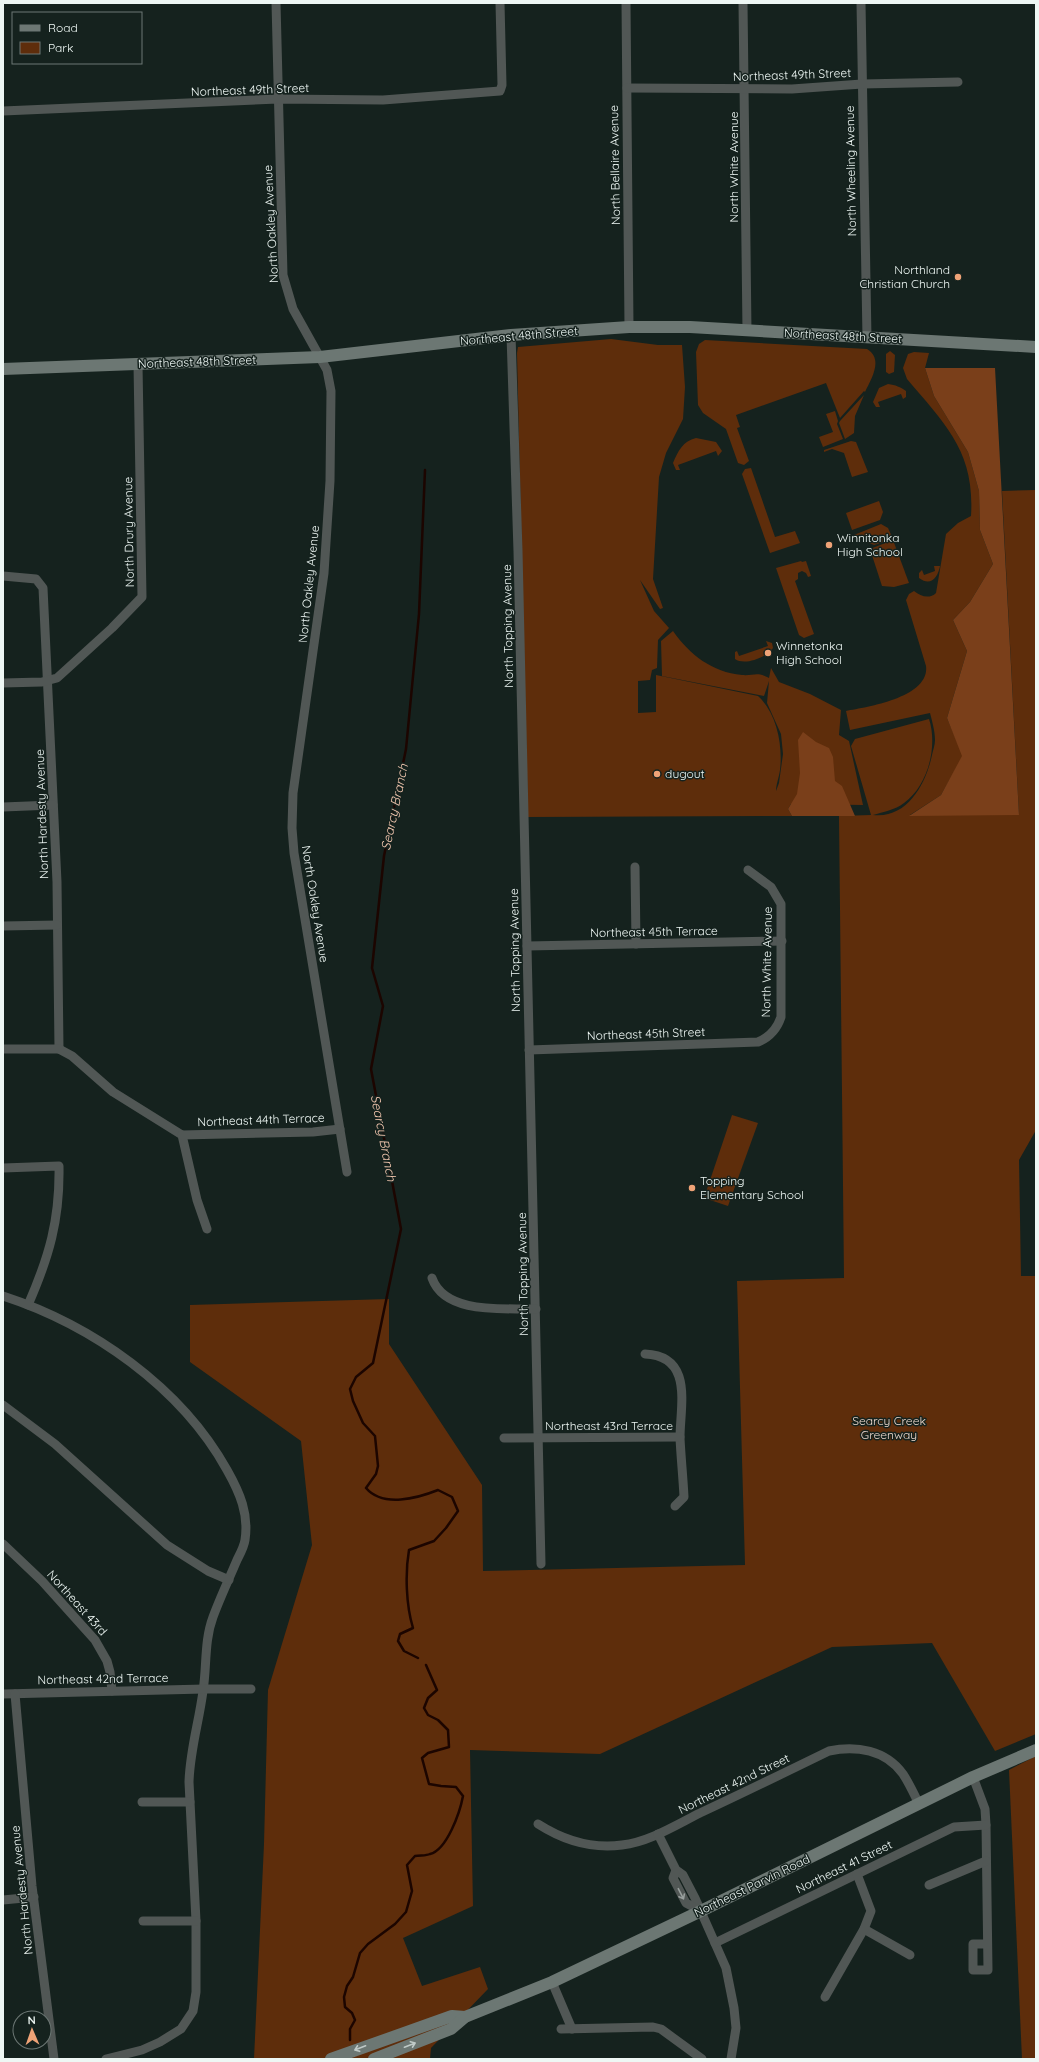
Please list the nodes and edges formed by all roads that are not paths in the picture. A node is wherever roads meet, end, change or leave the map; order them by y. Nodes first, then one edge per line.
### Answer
1 (276, 3) edge
2 (500, 3) edge
3 (626, 3) edge
4 (743, 3) edge
5 (861, 3) edge
6 (958, 82) dead end
7 (862, 84) junction
8 (626, 88) junction
9 (745, 89) junction
10 (278, 100) junction
11 (3, 110) edge
12 (629, 327) junction
13 (747, 331) junction
14 (510, 335) junction
15 (867, 338) junction
16 (1036, 347) edge
17 (320, 357) junction
18 (138, 365) junction
19 (3, 369) edge
20 (3, 576) edge
21 (48, 680) junction
22 (3, 683) edge
23 (53, 806) junction
24 (3, 807) edge
25 (634, 867) dead end
26 (748, 870) dead end
27 (58, 925) junction
28 (3, 926) edge
29 (782, 941) junction
30 (636, 944) junction
31 (527, 946) junction
32 (763, 1040) joint
33 (3, 1049) edge
34 (59, 1049) junction
35 (529, 1050) junction
36 (340, 1130) junction
37 (182, 1135) junction
38 (3, 1168) edge
39 (347, 1172) dead end
40 (207, 1229) dead end
41 (432, 1278) dead end
42 (3, 1296) edge
43 (28, 1305) junction
44 (536, 1309) junction
45 (646, 1354) dead end
46 (3, 1405) edge
47 (680, 1437) junction
48 (504, 1438) dead end
49 (539, 1438) junction
50 (675, 1506) dead end
51 (3, 1544) edge
52 (541, 1564) dead end
53 (229, 1580) junction
54 (204, 1689) junction
55 (251, 1690) dead end
56 (112, 1691) junction
57 (3, 1694) edge
58 (15, 1694) junction
59 (1036, 1750) edge
60 (973, 1777) junction
61 (142, 1802) dead end
62 (190, 1802) junction
63 (919, 1804) junction
64 (538, 1824) dead end
65 (986, 1825) junction
66 (658, 1834) junction
67 (986, 1861) junction
68 (858, 1874) junction
69 (929, 1884) dead end
70 (34, 1897) junction
71 (3, 1900) edge
72 (700, 1912) junction
73 (143, 1921) dead end
74 (196, 1921) junction
75 (864, 1929) junction
76 (715, 1943) junction
77 (987, 1944) dead end
78 (910, 1955) dead end
79 (552, 1982) junction
80 (825, 1997) dead end
81 (466, 2017) junction
82 (561, 2029) dead end
83 (572, 2029) junction
84 (54, 2059) edge
85 (106, 2059) edge
86 (331, 2059) edge
87 (374, 2059) edge
88 (702, 2059) edge
89 (731, 2059) edge

1 - 10 street, North Oakley Avenue
2 - 10 street, Northeast 49th Street
3 - 8 street, North Bellaire Avenue
4 - 9 street, North White Avenue
5 - 7 street, North Wheeling Avenue
6 - 7 street, Northeast 49th Street
7 - 9 street, Northeast 49th Street
7 - 15 street, North Wheeling Avenue
8 - 9 street, Northeast 49th Street
8 - 12 street, North Bellaire Avenue
9 - 13 street, North White Avenue
10 - 11 street, Northeast 49th Street
10 - 17 street, North Oakley Avenue
12 - 13 street, Northeast 48th Street
12 - 14 street, Northeast 48th Street
13 - 15 street, Northeast 48th Street
14 - 17 street, Northeast 48th Street
14 - 31 street, North Topping Avenue
15 - 16 street, Northeast 48th Street
17 - 18 street, Northeast 48th Street
17 - 36 street, North Oakley Avenue
18 - 19 street, Northeast 48th Street
18 - 21 street, North Drury Avenue
20 - 21 street, North Hardesty Avenue
21 - 22 street
21 - 23 street, North Hardesty Avenue
23 - 24 street
23 - 27 street, North Hardesty Avenue
25 - 30 street
26 - 29 street, North White Avenue
27 - 28 street
27 - 34 street, North Hardesty Avenue
29 - 30 street, Northeast 45th Terrace
29 - 32 street, North White Avenue
30 - 31 street, Northeast 45th Terrace
31 - 35 street, North Topping Avenue
32 - 35 street, Northeast 45th Street
33 - 34 street
34 - 37 street
35 - 44 street, North Topping Avenue
36 - 37 street, Northeast 44th Terrace
36 - 39 street, North Oakley Avenue
37 - 40 street
38 - 43 street
41 - 44 street
42 - 43 street
43 - 53 street
44 - 49 street, North Topping Avenue
45 - 47 street
46 - 53 street
47 - 49 street, Northeast 43rd Terrace
47 - 50 street
48 - 49 street, Northeast 43rd Terrace
49 - 52 street, North Topping Avenue
51 - 56 street, Northeast 43rd
53 - 54 street
54 - 55 street
54 - 56 street, Northeast 42nd Terrace
54 - 62 street
56 - 58 street, Northeast 42nd Terrace
57 - 58 street, Northeast 42nd Terrace
58 - 70 street, North Hardesty Avenue
59 - 60 street, Northeast Parvin Road
60 - 63 street, Northeast Parvin Road
60 - 65 street
61 - 62 street
62 - 74 street
63 - 66 street, Northeast 42nd Street
63 - 72 street, Northeast Parvin Road
64 - 66 street, Northeast 42nd Street
65 - 67 street
65 - 68 street, Northeast 41 Street
66 - 72 street
67 - 69 street
67 - 77 street
68 - 75 street
68 - 76 street, Northeast 41 Street
70 - 71 street
70 - 84 street, North Hardesty Avenue
72 - 76 street
72 - 79 street, Northeast Parvin Road
73 - 74 street
74 - 85 street
75 - 78 street
75 - 80 street
76 - 89 street
79 - 81 street, Northeast Parvin Road
79 - 83 street
81 -> 86 street, Northeast Parvin Road
87 -> 81 street, Northeast Parvin Road
82 - 83 street
83 - 88 street

